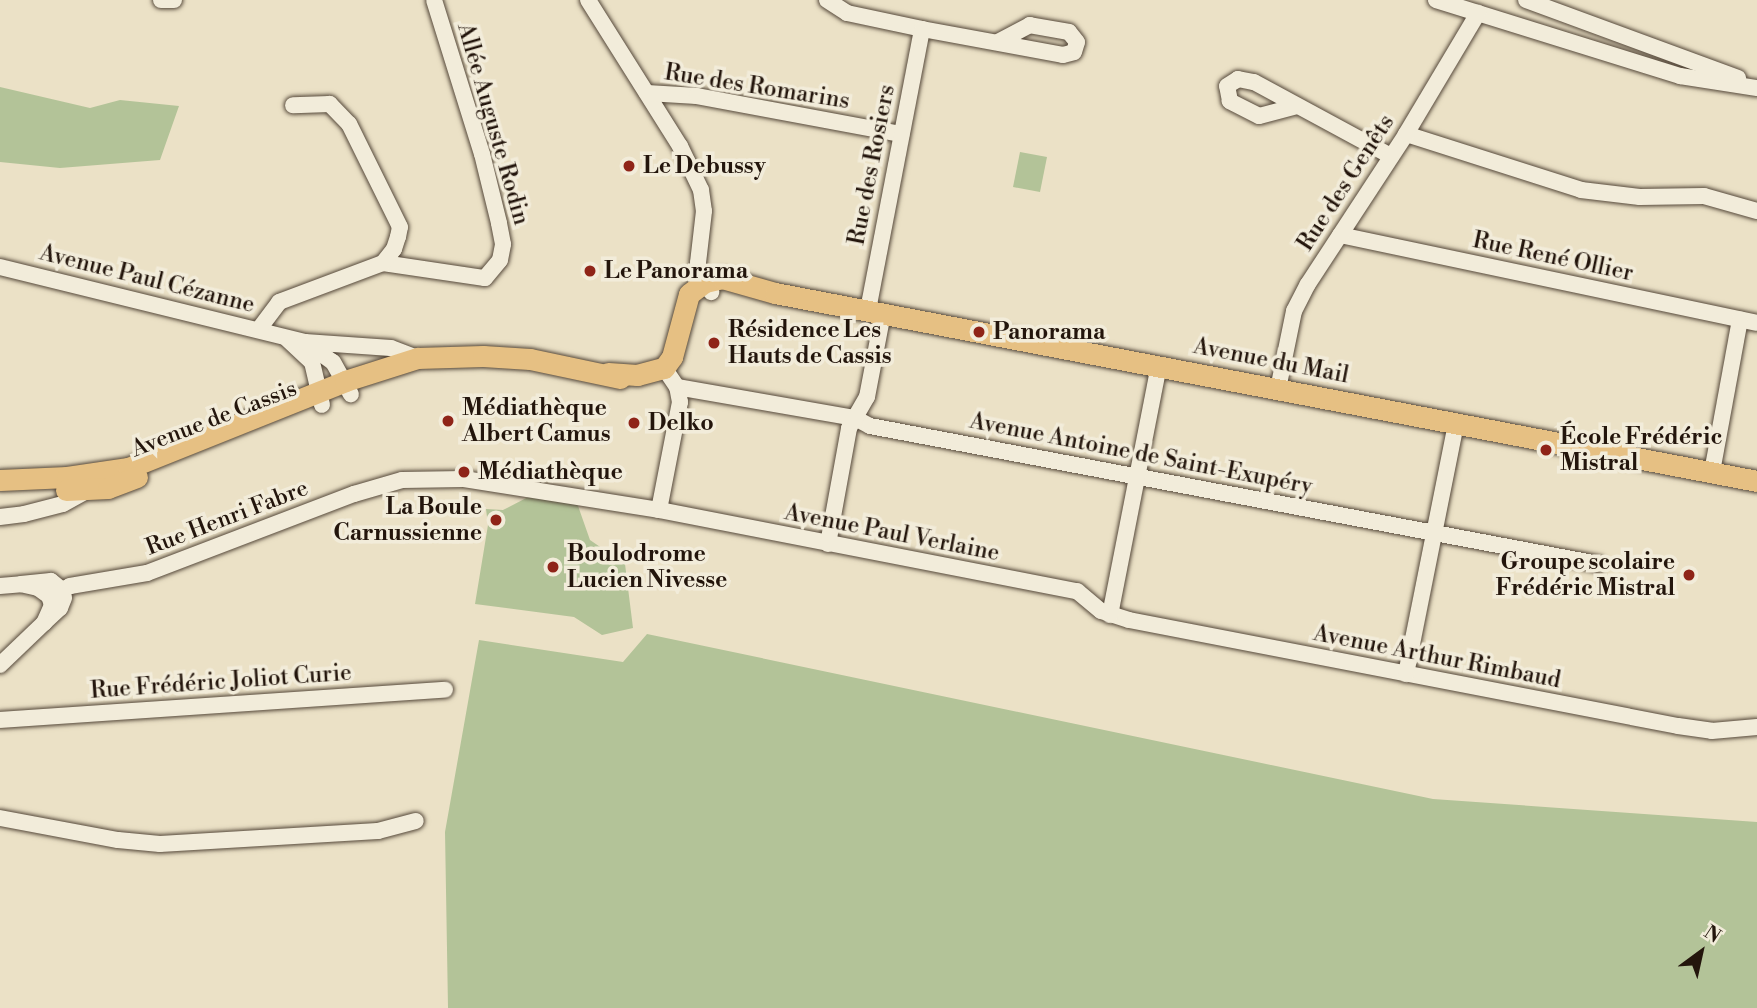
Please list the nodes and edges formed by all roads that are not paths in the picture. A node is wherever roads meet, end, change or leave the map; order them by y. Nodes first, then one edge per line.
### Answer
1 (161, 0) edge
2 (174, 0) edge
3 (434, 0) edge
4 (588, 0) edge
5 (827, 0) edge
6 (1436, 0) edge
7 (1526, 0) edge
8 (1478, 13) junction
9 (922, 29) junction
10 (998, 42) dead end
11 (1684, 59) junction
12 (1684, 77) junction
13 (1757, 86) edge
14 (647, 93) junction
15 (293, 105) dead end
16 (1297, 106) dead end
17 (901, 134) junction
18 (1406, 134) junction
19 (1391, 156) junction
20 (1757, 211) edge
21 (1340, 235) junction
22 (383, 263) junction
23 (0, 267) edge
24 (708, 287) junction
25 (875, 312) junction
26 (1740, 320) junction
27 (1757, 323) edge
28 (259, 329) junction
29 (282, 335) junction
30 (305, 342) junction
31 (417, 358) junction
32 (439, 358) junction
33 (1159, 366) junction
34 (671, 378) junction
35 (348, 387) junction
36 (1278, 389) junction
37 (320, 399) junction
38 (851, 412) junction
39 (1455, 423) junction
40 (1712, 472) junction
41 (1137, 477) junction
42 (0, 480) edge
43 (1757, 481) edge
44 (489, 483) joint
45 (0, 492) edge
46 (54, 493) junction
47 (659, 510) junction
48 (0, 517) edge
49 (1434, 532) junction
50 (828, 544) junction
51 (1598, 564) dead end
52 (0, 586) edge
53 (1077, 591) junction
54 (55, 592) junction
55 (1113, 598) junction
56 (1110, 615) junction
57 (0, 665) edge
58 (1406, 674) junction
59 (445, 690) dead end
60 (0, 720) edge
61 (1757, 727) edge
62 (0, 818) edge
63 (416, 821) dead end

1 - 2 street
3 - 22 street, Allée Auguste Rodin
4 - 14 street
5 - 9 street
6 - 8 street
7 - 11 street
8 - 12 street
8 - 18 street, Rue des Genêts
9 - 10 street
9 - 17 street, Rue des Rosiers
11 - 12 street
11 - 13 street
12 - 13 street
14 - 17 street, Rue des Romarins
14 - 24 street
15 - 22 street
16 - 19 street
17 - 25 street, Rue des Rosiers
18 - 19 street, Rue des Genêts
18 - 20 street
19 - 21 street, Rue des Genêts
21 - 26 street, Rue René Ollier
21 - 36 street, Rue des Genêts
22 - 28 street
23 - 28 street, Avenue Paul Cézanne
24 - 25 main road, Avenue du Mail
24 - 34 main road
25 - 33 main road, Avenue du Mail
25 - 38 street, Rue des Rosiers
26 - 27 street, Rue René Ollier
26 - 40 street
28 - 29 street, Avenue Paul Cézanne
29 - 30 street, Avenue Paul Cézanne
29 - 37 street, Avenue Paul Cézanne
30 - 31 street, Avenue Paul Cézanne
30 - 35 street, Avenue Paul Cézanne
31 - 32 main road, Avenue de Cassis
31 - 35 main road, Avenue de Cassis
32 - 34 main road, Avenue de Cassis
32 - 35 main road, Avenue de Cassis
33 - 36 main road, Avenue du Mail
33 - 41 street
34 - 38 street, Avenue Antoine de Saint-Exupéry
34 - 47 street
35 - 37 main road, Avenue de Cassis
36 - 39 main road, Avenue du Mail
37 - 46 main road, Avenue de Cassis
37 - 46 main road, Avenue de Cassis
38 - 41 street, Avenue Antoine de Saint-Exupéry
38 - 50 street, Rue des Rosiers
39 - 40 main road, Avenue du Mail
39 - 49 street
40 - 43 main road, Avenue du Mail
41 - 49 street, Avenue Antoine de Saint-Exupéry
41 - 55 street
42 - 46 main road, Avenue de Cassis
44 - 47 street, Avenue Paul Verlaine
44 - 54 street, Rue Henri Fabre
45 - 46 main road, Avenue de Cassis
46 - 48 street
47 - 50 street, Avenue Paul Verlaine
49 - 51 street, Avenue Antoine de Saint-Exupéry
49 - 58 street
50 - 53 street, Avenue Paul Verlaine
52 - 54 street
53 - 55 street
53 - 56 street, Avenue Paul Verlaine
54 - 57 street
55 - 56 street
56 - 58 street, Avenue Arthur Rimbaud
58 - 61 street, Avenue Arthur Rimbaud
59 - 60 street, Rue Frédéric Joliot Curie
62 - 63 street

